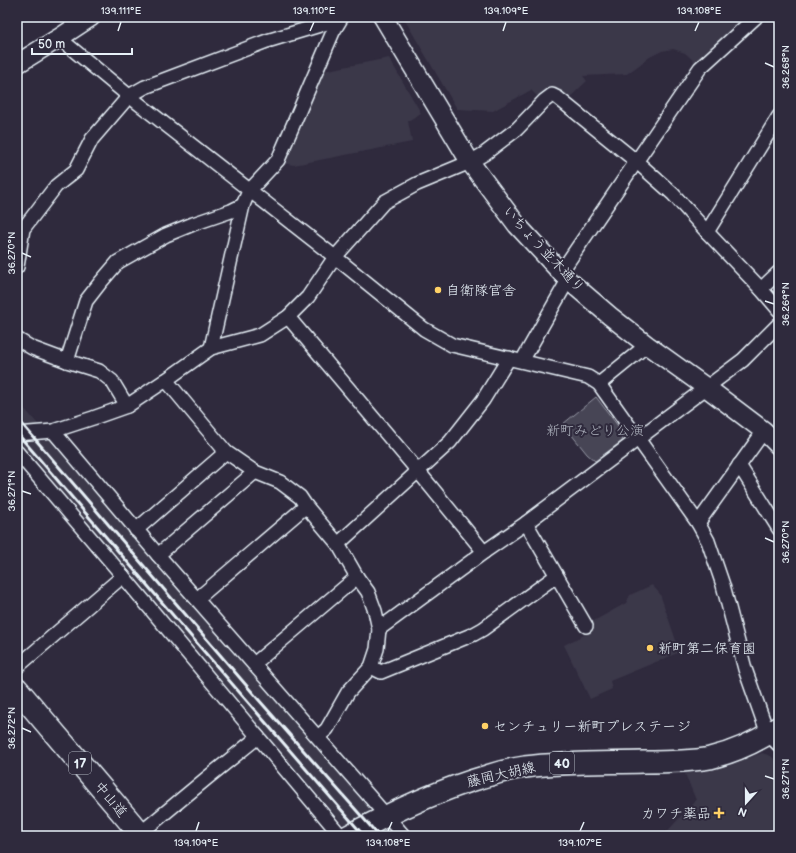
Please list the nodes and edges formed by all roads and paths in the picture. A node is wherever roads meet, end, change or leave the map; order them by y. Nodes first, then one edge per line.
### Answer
1 (90, 17) edge
2 (383, 17) edge
3 (756, 17) edge
4 (341, 18) edge
5 (59, 38) junction
6 (17, 64) edge
7 (129, 96) junction
8 (779, 116) edge
9 (470, 162) junction
10 (637, 162) junction
11 (249, 191) junction
12 (243, 205) junction
13 (707, 232) junction
14 (335, 257) junction
15 (17, 267) edge
16 (779, 272) edge
17 (564, 276) junction
18 (761, 289) junction
19 (779, 310) edge
20 (288, 318) junction
21 (779, 324) edge
22 (17, 339) edge
23 (647, 345) junction
24 (212, 348) junction
25 (515, 359) junction
26 (67, 361) junction
27 (166, 380) junction
28 (599, 384) junction
29 (707, 388) junction
30 (126, 406) junction
31 (52, 430) junction
32 (764, 431) junction
33 (17, 434) edge
34 (638, 438) junction
35 (779, 446) edge
36 (17, 452) edge
37 (226, 452) junction
38 (739, 465) junction
39 (418, 471) junction
40 (255, 472) junction
41 (306, 506) junction
42 (526, 523) junction
43 (698, 523) junction
44 (779, 529) edge
45 (136, 530) junction
46 (338, 544) junction
47 (484, 552) junction
48 (158, 555) junction
49 (123, 576) junction
50 (556, 576) junction
51 (357, 577) junction
52 (197, 599) junction
53 (586, 626) dead end
54 (379, 629) junction
55 (254, 664) junction
56 (371, 667) junction
57 (17, 668) edge
58 (17, 689) edge
59 (775, 736) edge
60 (258, 737) junction
61 (318, 737) junction
62 (386, 815) junction
63 (140, 835) edge
64 (341, 836) edge
65 (348, 836) edge
66 (404, 836) edge

1 - 5 street
2 - 9 street, いちょう並木通り
3 - 10 street
4 - 7 street
4 - 11 street
5 - 6 street
5 - 7 street
7 - 11 street
7 - 15 street
8 - 13 street
9 - 10 street
9 - 14 street
9 - 17 street, いちょう並木通り
10 - 13 street
10 - 17 street
11 - 12 street
11 - 14 street
12 - 24 street
12 - 26 street
13 - 18 street
14 - 20 street
14 - 25 street
16 - 18 street
17 - 23 street, いちょう並木通り
17 - 25 street
18 - 19 street
20 - 24 street
20 - 39 street
21 - 29 street
22 - 26 street
23 - 28 street
23 - 29 street, いちょう並木通り
24 - 27 street
25 - 28 street
25 - 39 street
26 - 30 street
27 - 30 street
27 - 37 street
28 - 34 street
29 - 32 street, いちょう並木通り
29 - 34 street
30 - 31 street
31 - 33 street
31 - 45 street
32 - 35 street, いちょう並木通り
32 - 38 street
34 - 42 street
34 - 43 street
36 - 49 street
37 - 40 street
37 - 45 street
38 - 43 street
38 - 44 street
39 - 46 street
39 - 47 street
40 - 41 street
40 - 48 street
41 - 46 street
41 - 52 street
42 - 47 street
42 - 50 street
43 - 59 street
45 - 48 street
46 - 51 street
47 - 54 street
48 - 52 street
49 - 57 street
49 - 60 street
50 - 53 street
50 - 56 street
51 - 54 street
51 - 55 street
52 - 55 street
54 - 56 street
55 - 61 street
56 - 61 street
58 - 63 highway, 中山道 / 17
59 - 62 main road, 藤岡大胡線 / 40
60 - 63 street
60 - 64 street
61 - 62 street
62 - 65 main road, 藤岡大胡線 / 40
62 - 66 street

